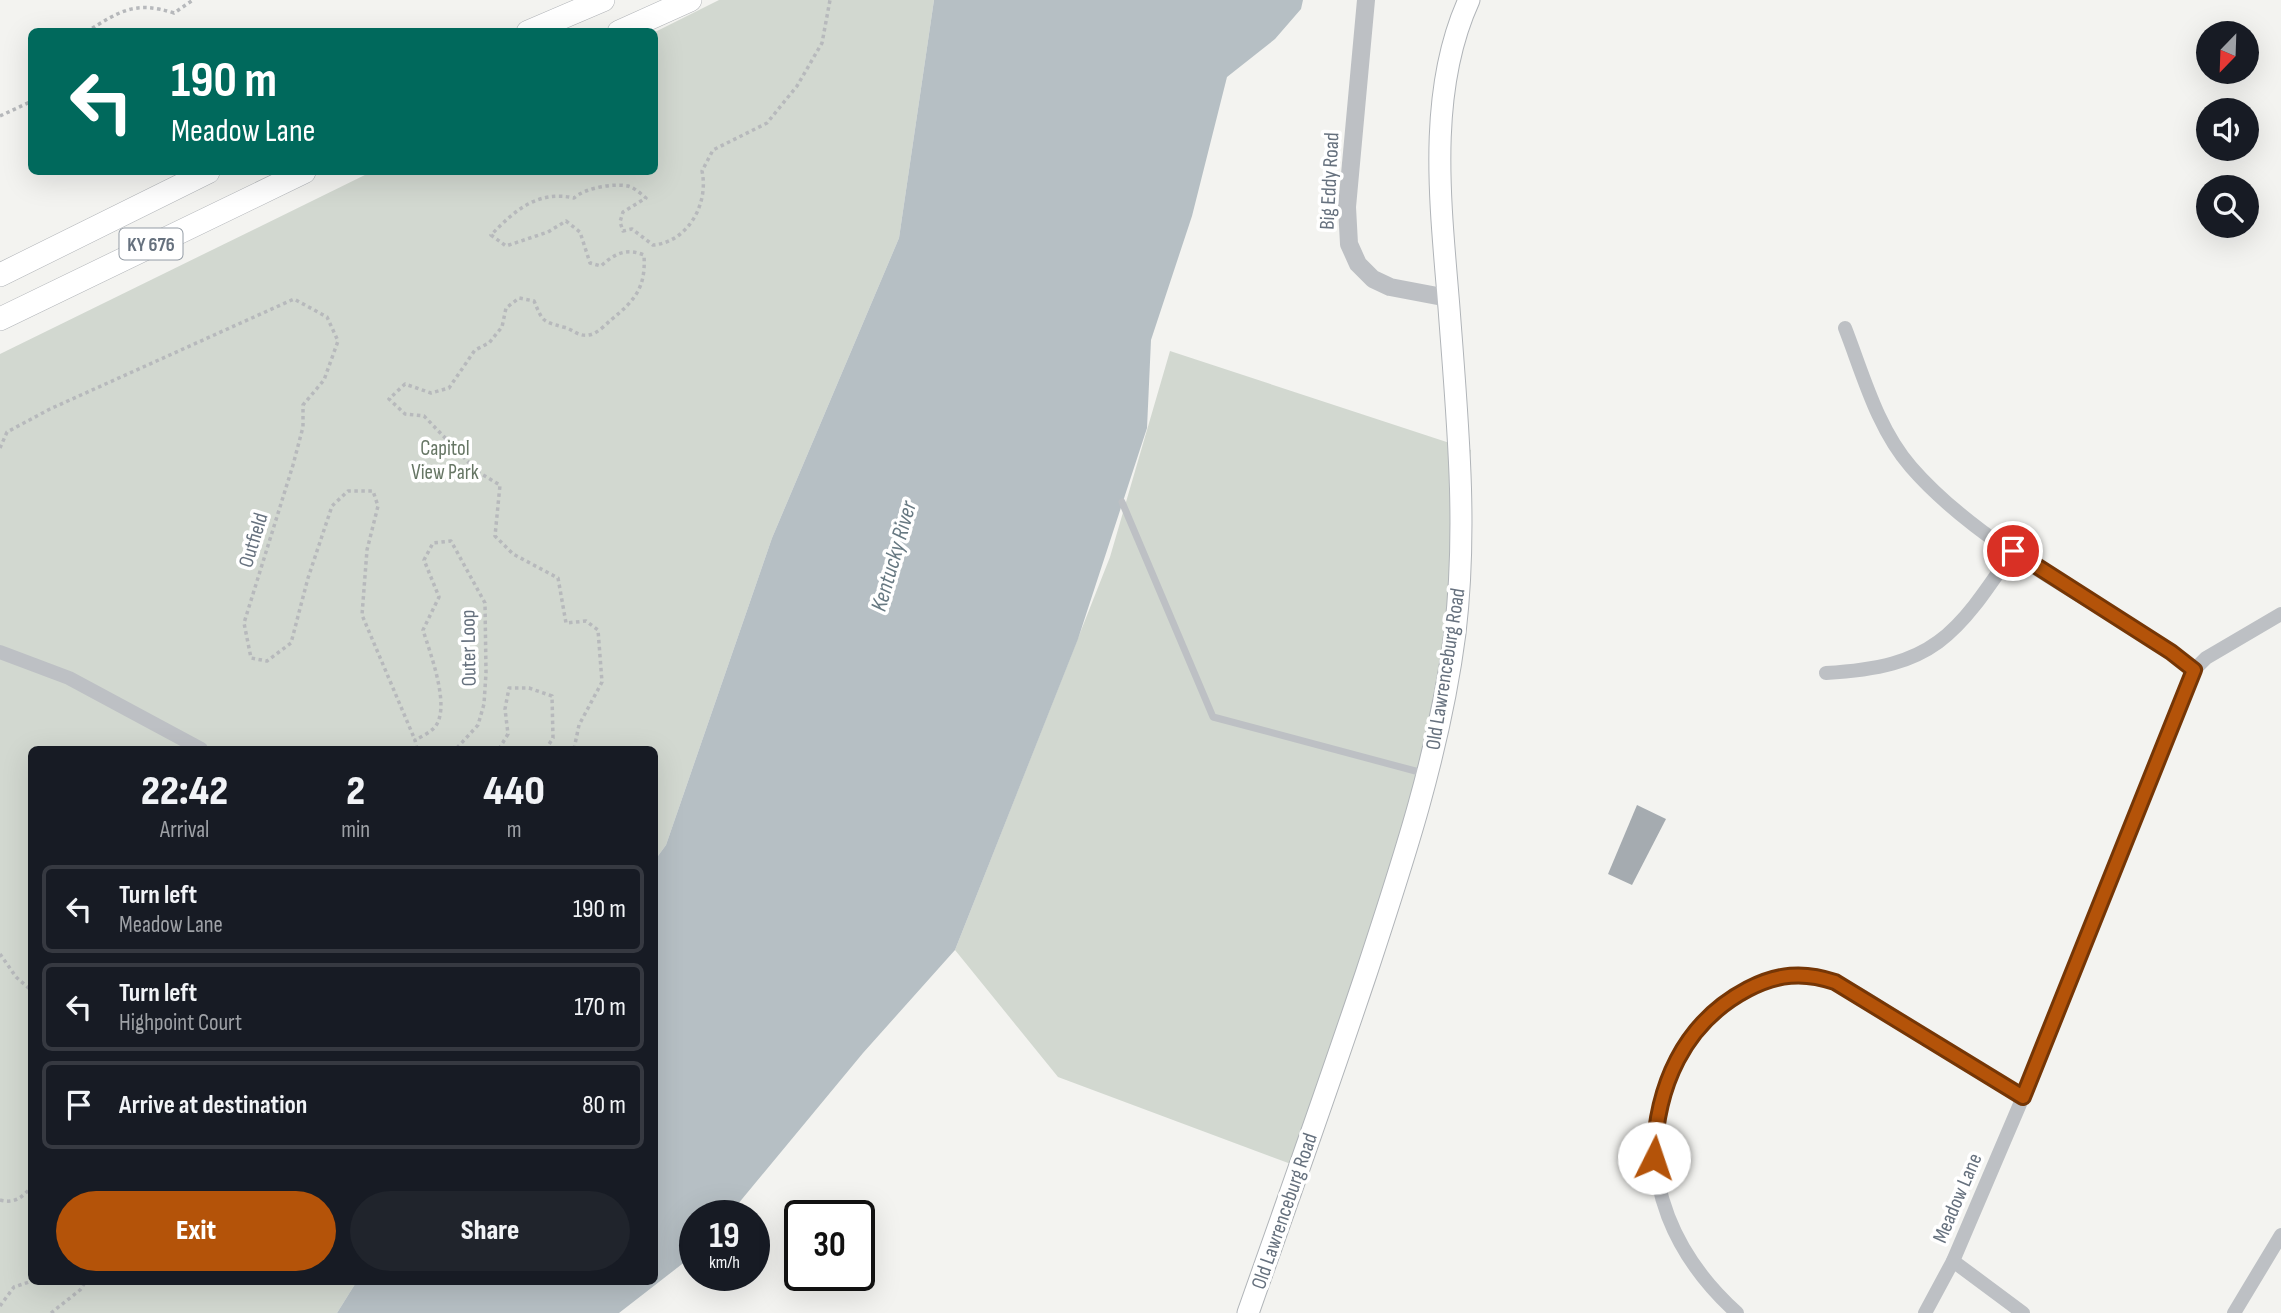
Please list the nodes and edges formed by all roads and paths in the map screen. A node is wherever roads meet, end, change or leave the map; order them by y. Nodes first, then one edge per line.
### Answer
1 (193, 0) edge
2 (603, 0) edge
3 (690, 0) edge
4 (830, 0) edge
5 (1366, 0) edge
6 (1469, 0) edge
7 (93, 28) edge
8 (537, 28) edge
9 (628, 28) edge
10 (28, 103) edge
11 (0, 116) edge
12 (202, 175) edge
13 (298, 175) edge
14 (0, 275) edge
15 (1448, 298) junction
16 (0, 319) edge
17 (1845, 328) dead end
18 (0, 448) edge
19 (1122, 502) dead end
20 (2013, 551) junction
21 (2281, 614) edge
22 (0, 653) edge
23 (2194, 670) junction
24 (1826, 673) dead end
25 (415, 740) junction
26 (195, 746) edge
27 (416, 746) edge
28 (459, 746) edge
29 (501, 746) edge
30 (548, 746) edge
31 (575, 746) edge
32 (1427, 775) junction
33 (0, 954) edge
34 (28, 987) edge
35 (2023, 1097) junction
36 (28, 1191) edge
37 (0, 1200) edge
38 (2281, 1235) edge
39 (1953, 1261) junction
40 (28, 1282) edge
41 (83, 1285) edge
42 (0, 1306) edge
43 (51, 1313) edge
44 (1248, 1313) edge
45 (1737, 1313) edge
46 (1925, 1313) edge
47 (2022, 1313) edge
48 (2234, 1313) edge

1 - 7 path
2 - 8 main road
3 - 9 main road
4 - 31 path
5 - 15 street, Big Eddy Road
6 - 15 main road, Old Lawrenceburg Road
10 - 11 path
12 - 14 main road, KY 676
13 - 16 main road, KY 676
15 - 32 main road, Old Lawrenceburg Road
17 - 20 street
18 - 25 path, Outfield
19 - 32 lane
20 - 23 street
20 - 24 street
21 - 23 street
22 - 26 street
23 - 35 street, Meadow Lane
25 - 27 path
25 - 28 path, Outer Loop
29 - 30 path, Outer Loop
32 - 44 main road, Old Lawrenceburg Road
33 - 34 path
35 - 39 street, Meadow Lane
35 - 45 street
36 - 37 path
38 - 48 street
39 - 46 street, Meadow Lane
39 - 47 street
40 - 42 path
41 - 43 path

